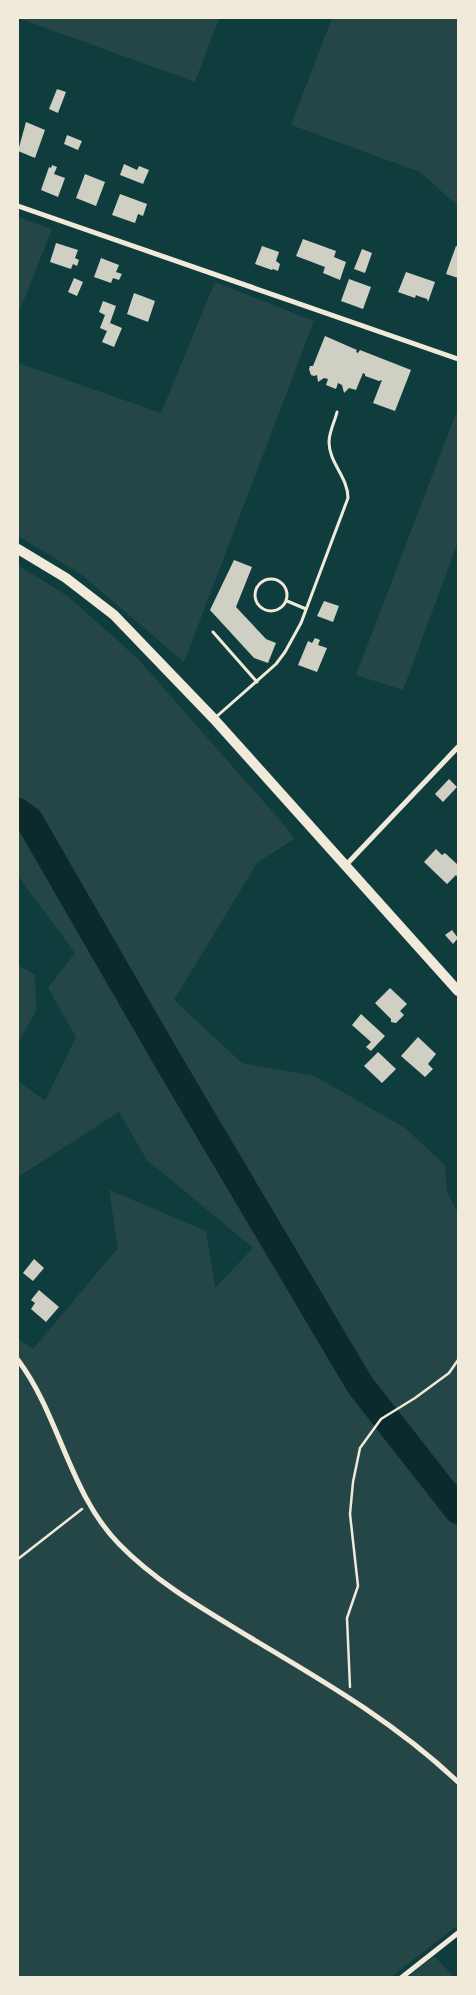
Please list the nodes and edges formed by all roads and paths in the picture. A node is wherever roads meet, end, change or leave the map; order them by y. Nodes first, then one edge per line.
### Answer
1 (18, 206) edge
2 (458, 359) edge
3 (337, 412) dead end
4 (18, 549) edge
5 (287, 601) junction
6 (306, 609) junction
7 (213, 632) dead end
8 (257, 682) junction
9 (214, 719) junction
10 (458, 747) edge
11 (346, 864) junction
12 (458, 991) edge
13 (18, 1360) edge
14 (458, 1360) edge
15 (88, 1504) junction
16 (18, 1559) edge
17 (351, 1698) junction
18 (458, 1782) edge
19 (458, 1933) edge
20 (401, 1978) edge

1 - 2 street
3 - 6 lane
4 - 9 main road
5 - 5 lane
5 - 6 lane
6 - 8 lane
7 - 8 lane
8 - 9 lane
9 - 11 main road
10 - 11 street
11 - 12 main road
13 - 15 street
14 - 17 path
15 - 16 path
15 - 17 street
17 - 18 street
19 - 20 street

